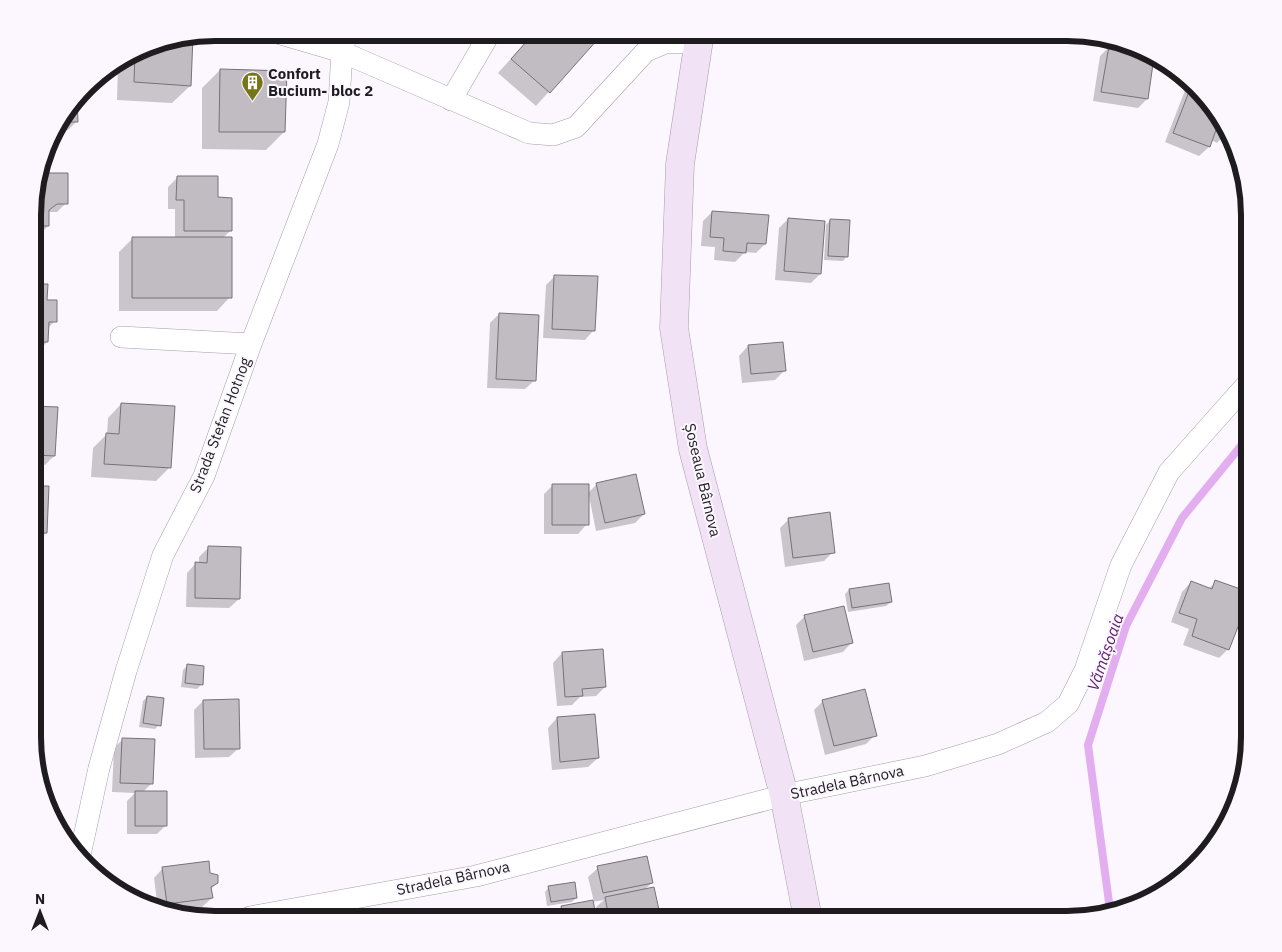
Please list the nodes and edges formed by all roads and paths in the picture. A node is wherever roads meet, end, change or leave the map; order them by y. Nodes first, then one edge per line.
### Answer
1 (344, 42) edge
2 (485, 42) edge
3 (670, 42) edge
4 (697, 42) edge
5 (451, 100) junction
6 (121, 337) dead end
7 (251, 344) junction
8 (1240, 392) edge
9 (784, 795) junction
10 (82, 848) edge
11 (288, 910) edge
12 (806, 911) edge

1 - 5 street
1 - 7 street, Strada Stefan Hotnog
2 - 5 street
3 - 5 street
4 - 9 main road, Șoseaua Bârnova
6 - 7 street
7 - 10 street, Strada Stefan Hotnog
8 - 9 street, Stradela Bârnova
9 - 11 street, Stradela Bârnova
9 - 12 main road, Șoseaua Bârnova

